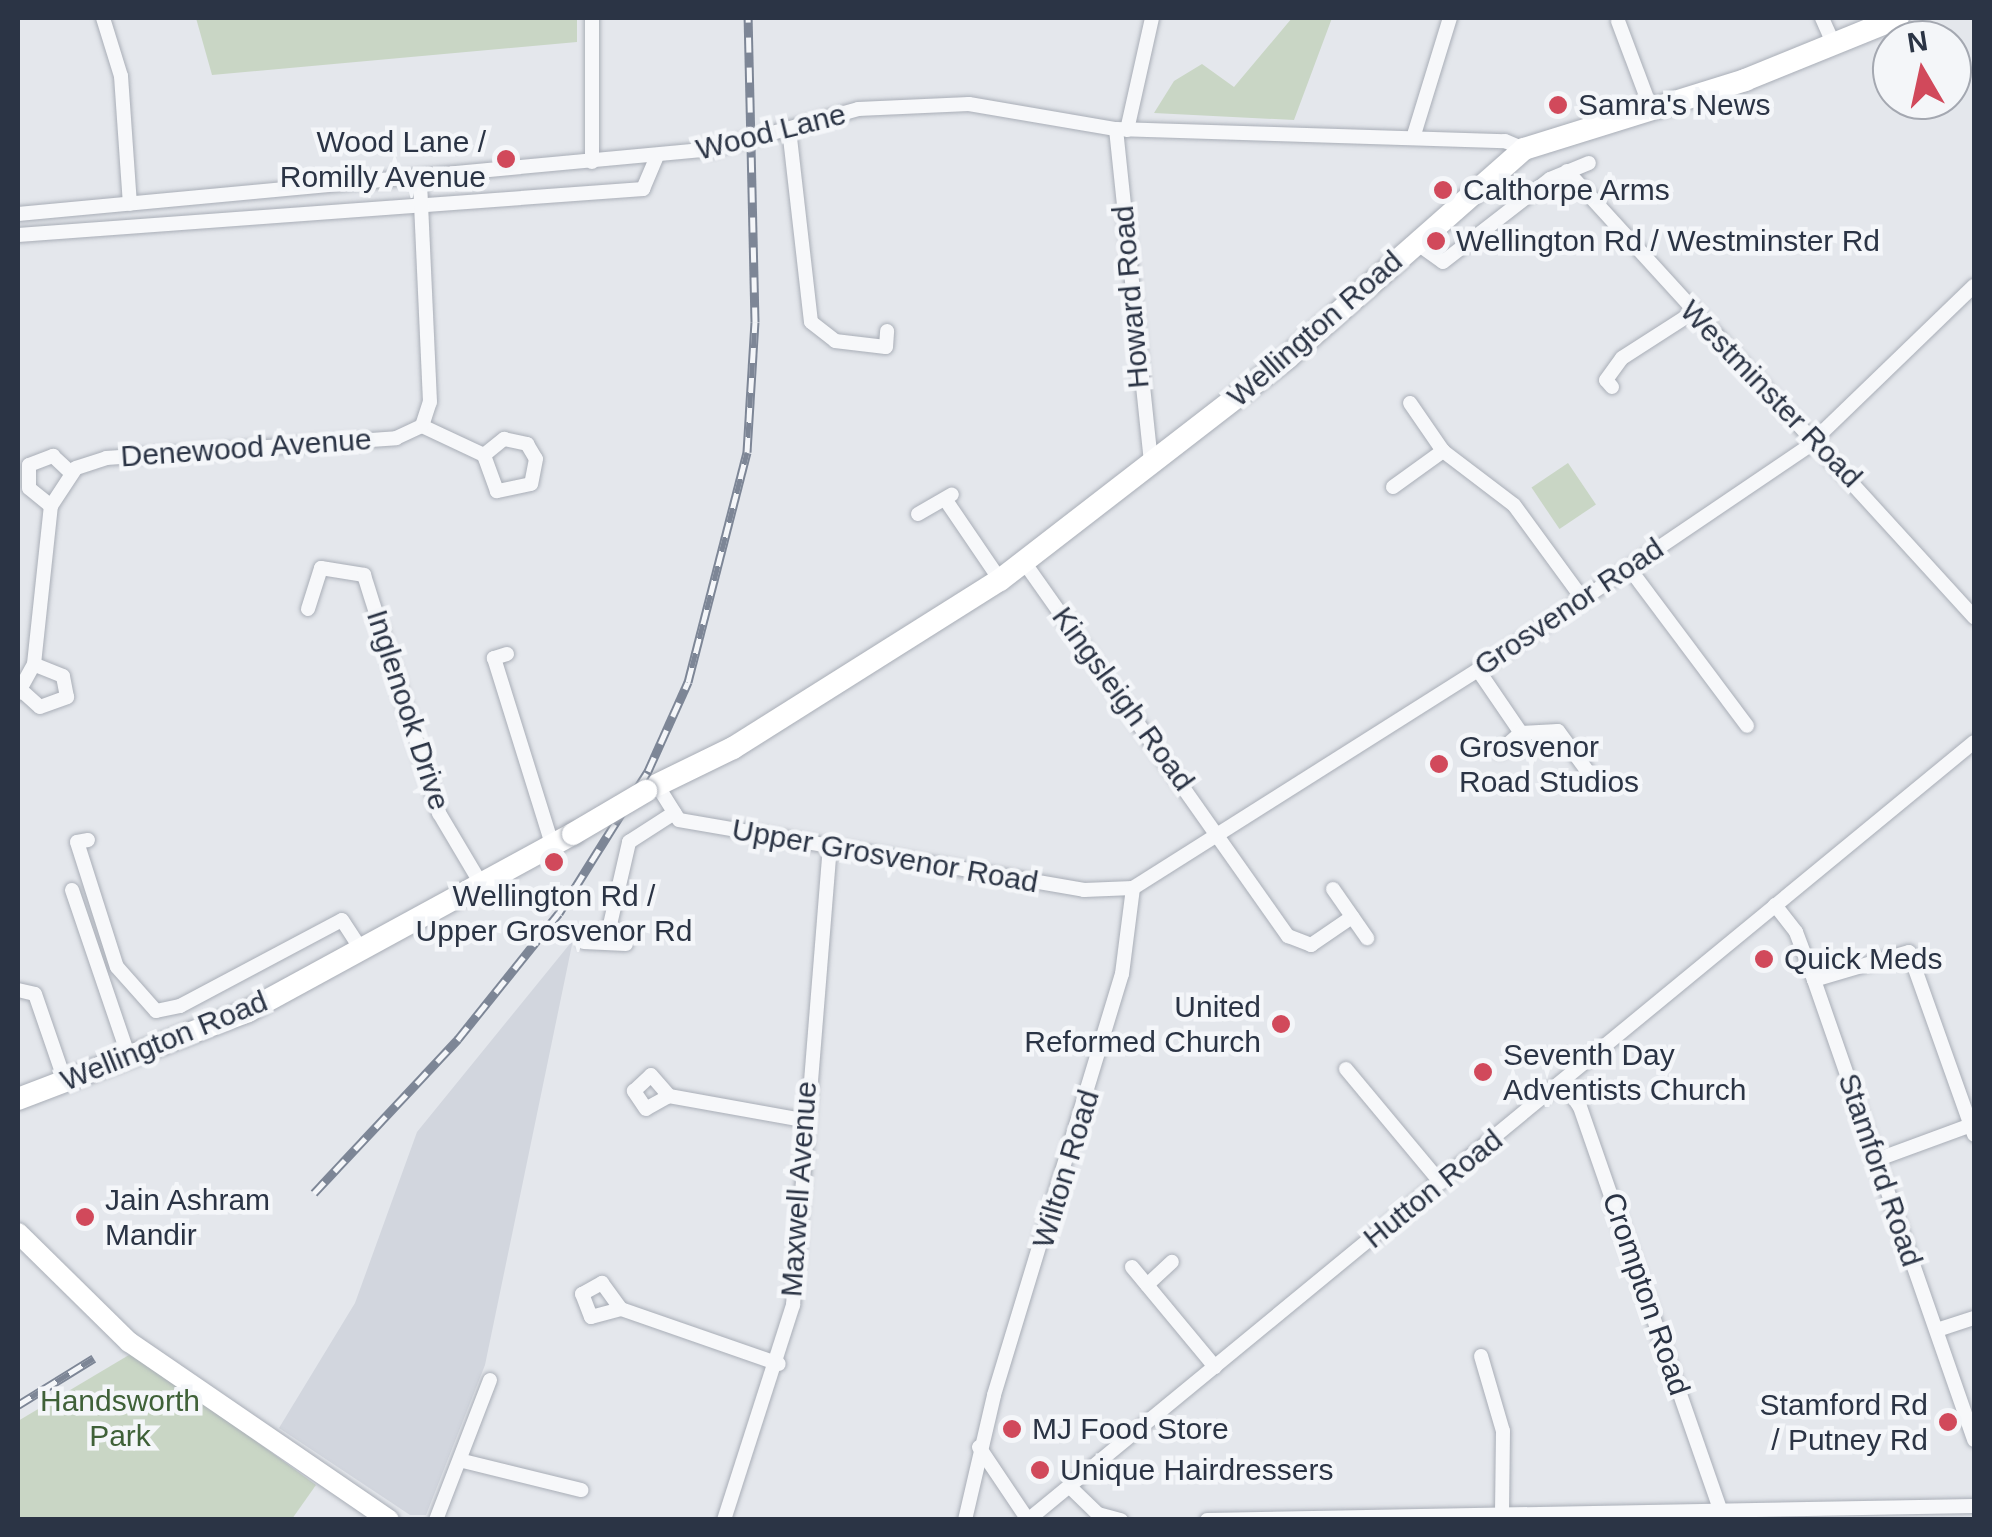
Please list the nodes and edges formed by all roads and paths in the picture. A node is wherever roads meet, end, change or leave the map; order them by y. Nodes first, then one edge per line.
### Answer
1 (103, 18) edge
2 (592, 18) edge
3 (1152, 18) edge
4 (1450, 18) edge
5 (1822, 18) edge
6 (1898, 18) edge
7 (1618, 21) dead end
8 (1834, 45) junction
9 (1651, 110) junction
10 (789, 129) junction
11 (1122, 129) junction
12 (1413, 138) junction
13 (1524, 148) junction
14 (656, 159) junction
15 (592, 162) junction
16 (1589, 163) dead end
17 (1567, 171) junction
18 (420, 179) junction
19 (130, 204) junction
20 (421, 205) junction
21 (18, 214) edge
22 (18, 234) edge
23 (1424, 249) dead end
24 (1974, 286) edge
25 (1692, 313) junction
26 (887, 331) dead end
27 (1612, 387) dead end
28 (1410, 402) dead end
29 (422, 426) junction
30 (1814, 442) junction
31 (1444, 451) junction
32 (484, 455) dead end
33 (1151, 464) junction
34 (71, 472) junction
35 (1393, 488) dead end
36 (51, 506) junction
37 (918, 514) dead end
38 (1024, 562) junction
39 (1629, 568) junction
40 (1000, 580) junction
41 (1582, 598) junction
42 (308, 609) dead end
43 (1974, 618) edge
44 (507, 654) dead end
45 (34, 664) junction
46 (1478, 670) junction
47 (19, 692) edge
48 (1747, 726) dead end
49 (1521, 733) junction
50 (1974, 742) edge
51 (1500, 751) dead end
52 (1596, 783) dead end
53 (651, 788) junction
54 (674, 813) junction
55 (1222, 836) junction
56 (563, 839) junction
57 (88, 840) dead end
58 (830, 849) junction
59 (480, 882) junction
60 (1133, 888) junction
61 (72, 890) dead end
62 (1333, 890) dead end
63 (1775, 905) junction
64 (1352, 918) junction
65 (1366, 938) dead end
66 (584, 942) dead end
67 (606, 942) junction
68 (626, 944) dead end
69 (360, 948) junction
70 (1814, 980) junction
71 (18, 990) edge
72 (129, 1057) junction
73 (1346, 1069) dead end
74 (65, 1081) junction
75 (1563, 1082) junction
76 (669, 1096) dead end
77 (18, 1099) edge
78 (802, 1120) junction
79 (1973, 1130) edge
80 (1876, 1160) junction
81 (1441, 1183) junction
82 (18, 1233) edge
83 (1172, 1262) dead end
84 (1132, 1266) dead end
85 (1146, 1284) junction
86 (621, 1309) dead end
87 (1974, 1318) edge
88 (1937, 1330) junction
89 (1480, 1356) dead end
90 (779, 1364) junction
91 (1215, 1367) junction
92 (490, 1380) dead end
93 (1974, 1440) edge
94 (979, 1446) junction
95 (463, 1460) junction
96 (1070, 1487) junction
97 (581, 1490) dead end
98 (1974, 1506) edge
99 (1502, 1510) junction
100 (1727, 1512) edge
101 (1028, 1519) edge
102 (389, 1520) edge
103 (436, 1520) edge
104 (724, 1520) edge
105 (965, 1520) edge
106 (1121, 1520) edge
107 (1207, 1520) edge

1 - 19 street
2 - 15 street
3 - 11 street, Howard Road
4 - 12 street
5 - 8 street
6 - 8 main road, Wellington Road
7 - 9 street
8 - 9 main road, Wellington Road
9 - 13 main road, Wellington Road
10 - 11 street, Wood Lane
10 - 14 street, Wood Lane, bridge
10 - 26 street
11 - 12 street, Wood Lane
11 - 33 street, Howard Road
12 - 13 street, Wood Lane
13 - 33 main road, Wellington Road
14 - 15 street, Wood Lane
14 - 20 street
15 - 18 street, Wood Lane
16 - 17 street
17 - 23 street
17 - 25 street, Westminster Road
18 - 19 street, Wood Lane
18 - 20 street
19 - 21 street, Wood Lane
20 - 22 street
20 - 29 street
24 - 30 street, Grosvenor Road
25 - 27 street
25 - 30 street, Westminster Road
28 - 31 street
29 - 32 street
29 - 34 street, Denewood Avenue
30 - 39 street, Grosvenor Road
30 - 43 street, Westminster Road
31 - 35 street
31 - 41 street
33 - 38 main road, Wellington Road
34 - 36 street
34 - 36 street, Denewood Avenue
36 - 45 street
37 - 40 street
38 - 40 main road, Wellington Road
38 - 55 street, Kingsleigh Road
39 - 41 street, Grosvenor Road
39 - 48 street
40 - 53 main road, Wellington Road
41 - 46 street, Grosvenor Road
42 - 59 street, Inglenook Drive
44 - 56 street
45 - 47 street
45 - 47 street
46 - 49 street
46 - 55 street, Grosvenor Road
49 - 51 street
49 - 52 street
50 - 63 street, Hutton Road
53 - 54 street
53 - 56 main road, Wellington Road, bridge
54 - 58 street, Upper Grosvenor Road
54 - 67 street
55 - 60 street, Grosvenor Road
55 - 64 street, Kingsleigh Road
56 - 59 main road, Wellington Road
57 - 69 street, Wellington Road
58 - 60 street, Upper Grosvenor Road
58 - 78 street, Maxwell Avenue
59 - 69 main road, Wellington Road
60 - 94 street, Wilton Road
61 - 72 street
62 - 64 street
63 - 70 street, Stamford Road
63 - 75 street, Hutton Road
64 - 65 street
66 - 67 street
67 - 68 street
69 - 72 main road, Wellington Road
70 - 79 street
70 - 80 street, Stamford Road
71 - 74 street
72 - 74 main road, Wellington Road
73 - 81 street
74 - 77 main road, Wellington Road
75 - 81 street, Hutton Road
75 - 100 street, Crompton Road
76 - 78 street
78 - 90 street, Maxwell Avenue
79 - 80 street
80 - 88 street, Stamford Road
81 - 91 street, Hutton Road
82 - 102 main road
83 - 85 street
84 - 85 street
85 - 91 street
86 - 90 street
87 - 88 street
88 - 93 street, Stamford Road
89 - 99 street
90 - 104 street, Maxwell Avenue
91 - 96 street, Hutton Road
92 - 95 street
94 - 101 street
94 - 105 street, Wilton Road
95 - 97 street
95 - 103 street
96 - 101 street, Hutton Road
96 - 106 street
98 - 100 street
99 - 100 street
99 - 107 street

